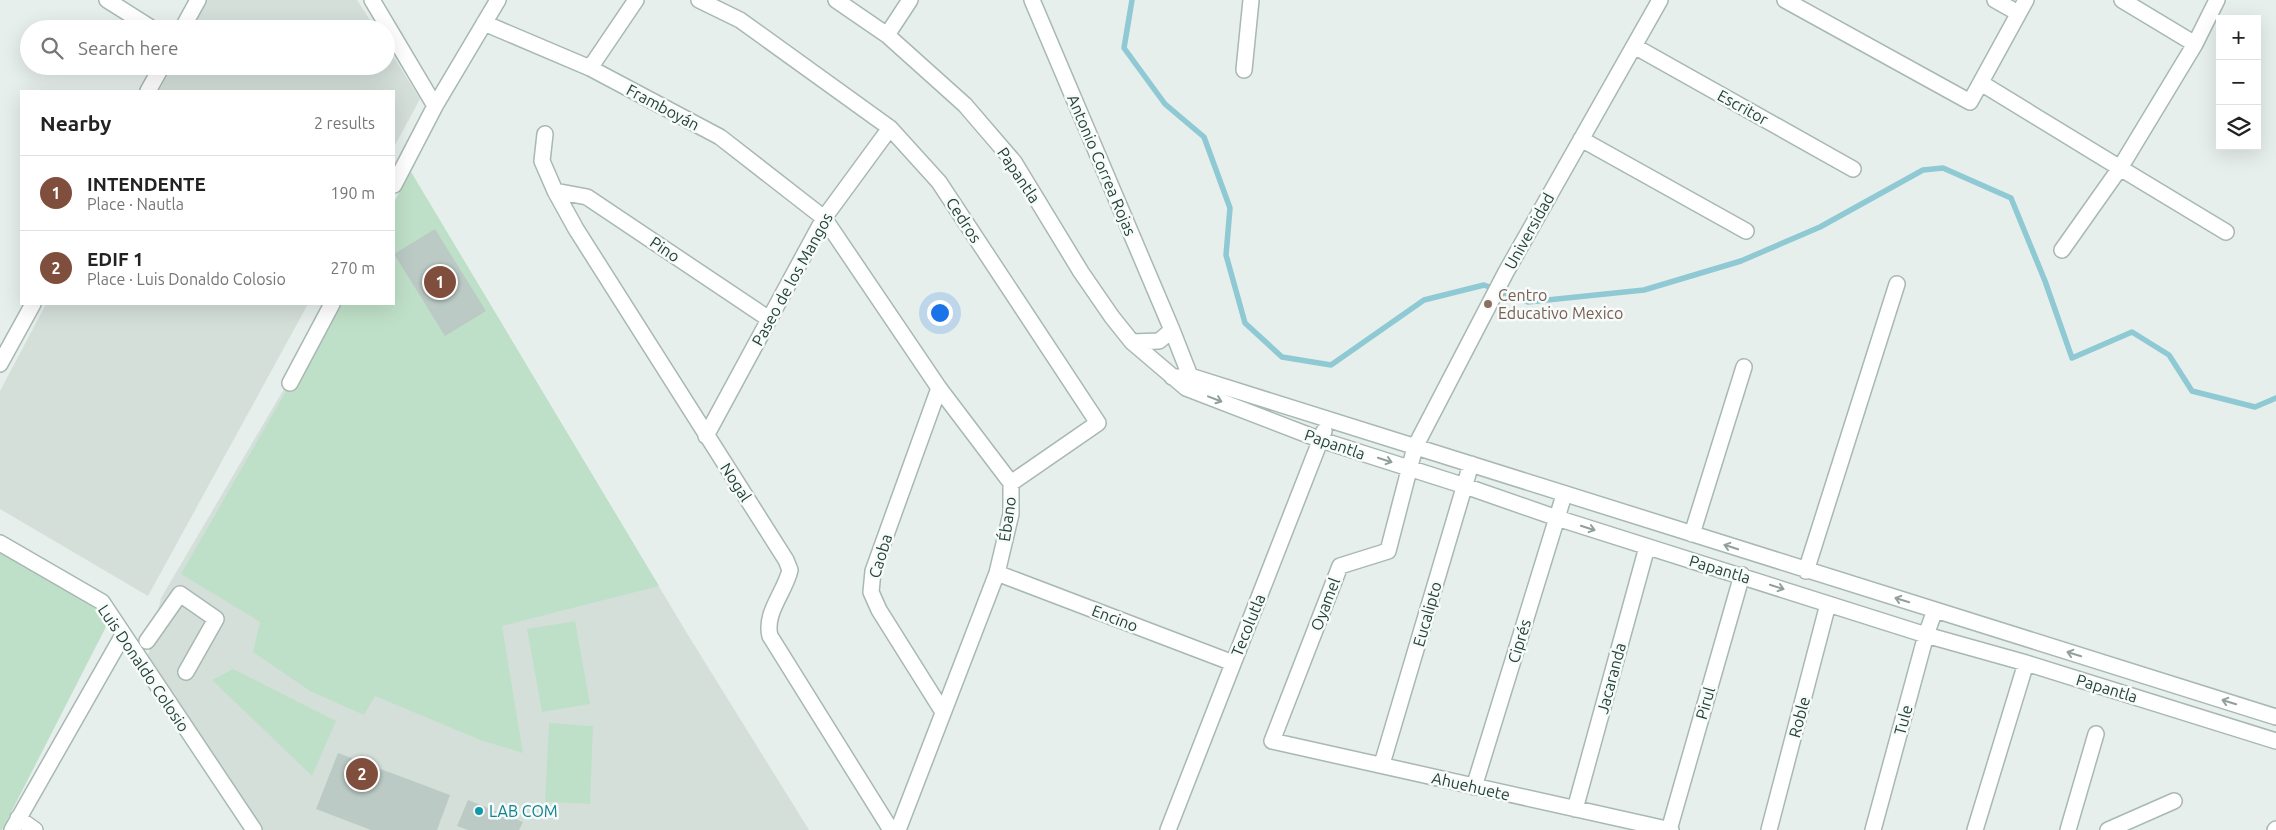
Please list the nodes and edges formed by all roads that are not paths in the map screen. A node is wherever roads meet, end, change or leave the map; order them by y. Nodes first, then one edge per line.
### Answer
1 (107, 0) edge
2 (198, 0) edge
3 (372, 0) edge
4 (498, 0) edge
5 (636, 0) edge
6 (699, 0) edge
7 (836, 0) edge
8 (910, 0) edge
9 (1032, 0) edge
10 (1251, 0) edge
11 (1785, 0) edge
12 (1995, 0) edge
13 (2122, 0) edge
14 (2217, 0) edge
15 (1655, 2) edge
16 (2022, 7) edge
17 (139, 20) edge
18 (187, 20) edge
19 (384, 20) edge
20 (484, 23) junction
21 (887, 35) junction
22 (395, 39) edge
23 (2195, 44) junction
24 (1634, 46) junction
25 (590, 68) junction
26 (1244, 70) dead end
27 (157, 75) edge
28 (1981, 83) junction
29 (149, 90) edge
30 (435, 106) junction
31 (890, 128) junction
32 (545, 134) dead end
33 (1581, 139) junction
34 (1853, 168) dead end
35 (2120, 168) junction
36 (395, 183) edge
37 (555, 191) junction
38 (824, 218) junction
39 (1746, 231) dead end
40 (2226, 232) dead end
41 (2062, 250) dead end
42 (1897, 284) dead end
43 (32, 305) edge
44 (331, 305) edge
45 (769, 319) junction
46 (1172, 330) junction
47 (1132, 342) junction
48 (0, 364) edge
49 (1744, 367) dead end
50 (1188, 382) junction
51 (290, 383) dead end
52 (939, 388) junction
53 (1327, 420) junction
54 (706, 436) junction
55 (1321, 440) junction
56 (1415, 447) junction
57 (1471, 464) junction
58 (1409, 468) junction
59 (1011, 483) junction
60 (1465, 486) junction
61 (1564, 494) junction
62 (1557, 518) junction
63 (1692, 534) junction
64 (0, 543) edge
65 (1646, 547) junction
66 (1806, 572) junction
67 (997, 573) junction
68 (1742, 576) junction
69 (1828, 604) junction
70 (1936, 610) junction
71 (123, 635) junction
72 (1926, 635) junction
73 (147, 641) dead end
74 (1233, 663) junction
75 (2026, 663) junction
76 (186, 672) dead end
77 (943, 712) junction
78 (2276, 717) edge
79 (2096, 734) dead end
80 (1272, 741) joint
81 (2276, 741) edge
82 (1382, 764) junction
83 (1474, 787) junction
84 (2174, 801) dead end
85 (1575, 809) junction
86 (15, 824) edge
87 (35, 830) edge
88 (254, 830) edge
89 (891, 830) edge
90 (898, 830) edge
91 (1168, 830) edge
92 (1670, 830) edge
93 (1769, 830) edge
94 (1873, 830) edge
95 (1976, 830) edge
96 (2068, 830) edge
97 (2108, 830) edge

1 - 17 street
2 - 18 street
3 - 19 street
4 - 20 street
5 - 25 street
6 - 31 street, Cedros
7 - 21 street, Papantla
8 - 21 street
9 - 46 street, Antonio Correa Rojas
10 - 26 street
11 - 28 street
12 - 16 street
13 - 23 street
14 - 23 street
15 - 24 street, Universidad
16 - 28 street
20 - 25 street, Framboyán
20 - 30 street
21 - 47 street, Papantla
22 - 30 street
23 - 35 street
24 - 33 street, Universidad
24 - 34 street, Escritor
25 - 38 street, Framboyán
27 - 29 street
28 - 35 street
30 - 36 street
31 - 38 street, Paseo de los Mangos
31 - 59 street, Cedros
32 - 37 street, Nogal
33 - 39 street
33 - 56 street, Universidad
35 - 40 street
35 - 41 street
37 - 45 street, Pino
37 - 54 street, Nogal
38 - 45 street, Paseo de los Mangos
38 - 52 street, Ébano
42 - 66 street
43 - 48 street
44 - 51 street
45 - 54 street, Paseo de los Mangos
46 - 47 street
46 - 50 street, Antonio Correa Rojas
47 - 50 street, Papantla
49 - 63 street
50 - 53 street, Papantla
50 -> 55 street, Papantla
52 - 59 street, Ébano
52 - 77 street, Caoba
53 - 55 street, Tecolutla
53 - 56 street, Papantla
54 - 89 street, Nogal
55 -> 58 street, Papantla
55 - 74 street, Tecolutla
56 - 57 street, Papantla
56 - 58 street, Universidad
57 - 60 street, Eucalipto
57 - 61 street, Papantla
58 - 60 street, Papantla
58 - 80 street, Oyamel
59 - 67 street, Ébano
60 - 62 street, Papantla
60 - 82 street, Eucalipto
61 - 62 street, Ciprés
61 - 63 street, Papantla
62 -> 65 street, Papantla
62 - 83 street, Ciprés
66 -> 63 street, Papantla
64 - 71 street, Luis Donaldo Colosio
65 - 68 street, Papantla
65 - 85 street, Jacaranda
70 -> 66 street, Papantla
67 - 74 street, Encino
67 - 77 street, Ébano
68 -> 69 street, Papantla
68 - 92 street, Pirul
69 - 72 street, Papantla
69 - 93 street, Roble
70 - 72 street, Tule
78 -> 70 street, Papantla
71 - 86 street
71 - 88 street, Luis Donaldo Colosio
72 - 75 street, Papantla
72 - 94 street, Tule
73 - 76 street
74 - 91 street, Tecolutla
75 - 81 street, Papantla
75 - 95 street
77 - 90 street, Ébano
79 - 96 street
80 - 82 street, Ahuehuete
82 - 83 street, Ahuehuete
83 - 85 street, Ahuehuete
84 - 97 street
85 - 92 street, Ahuehuete
86 - 87 street

